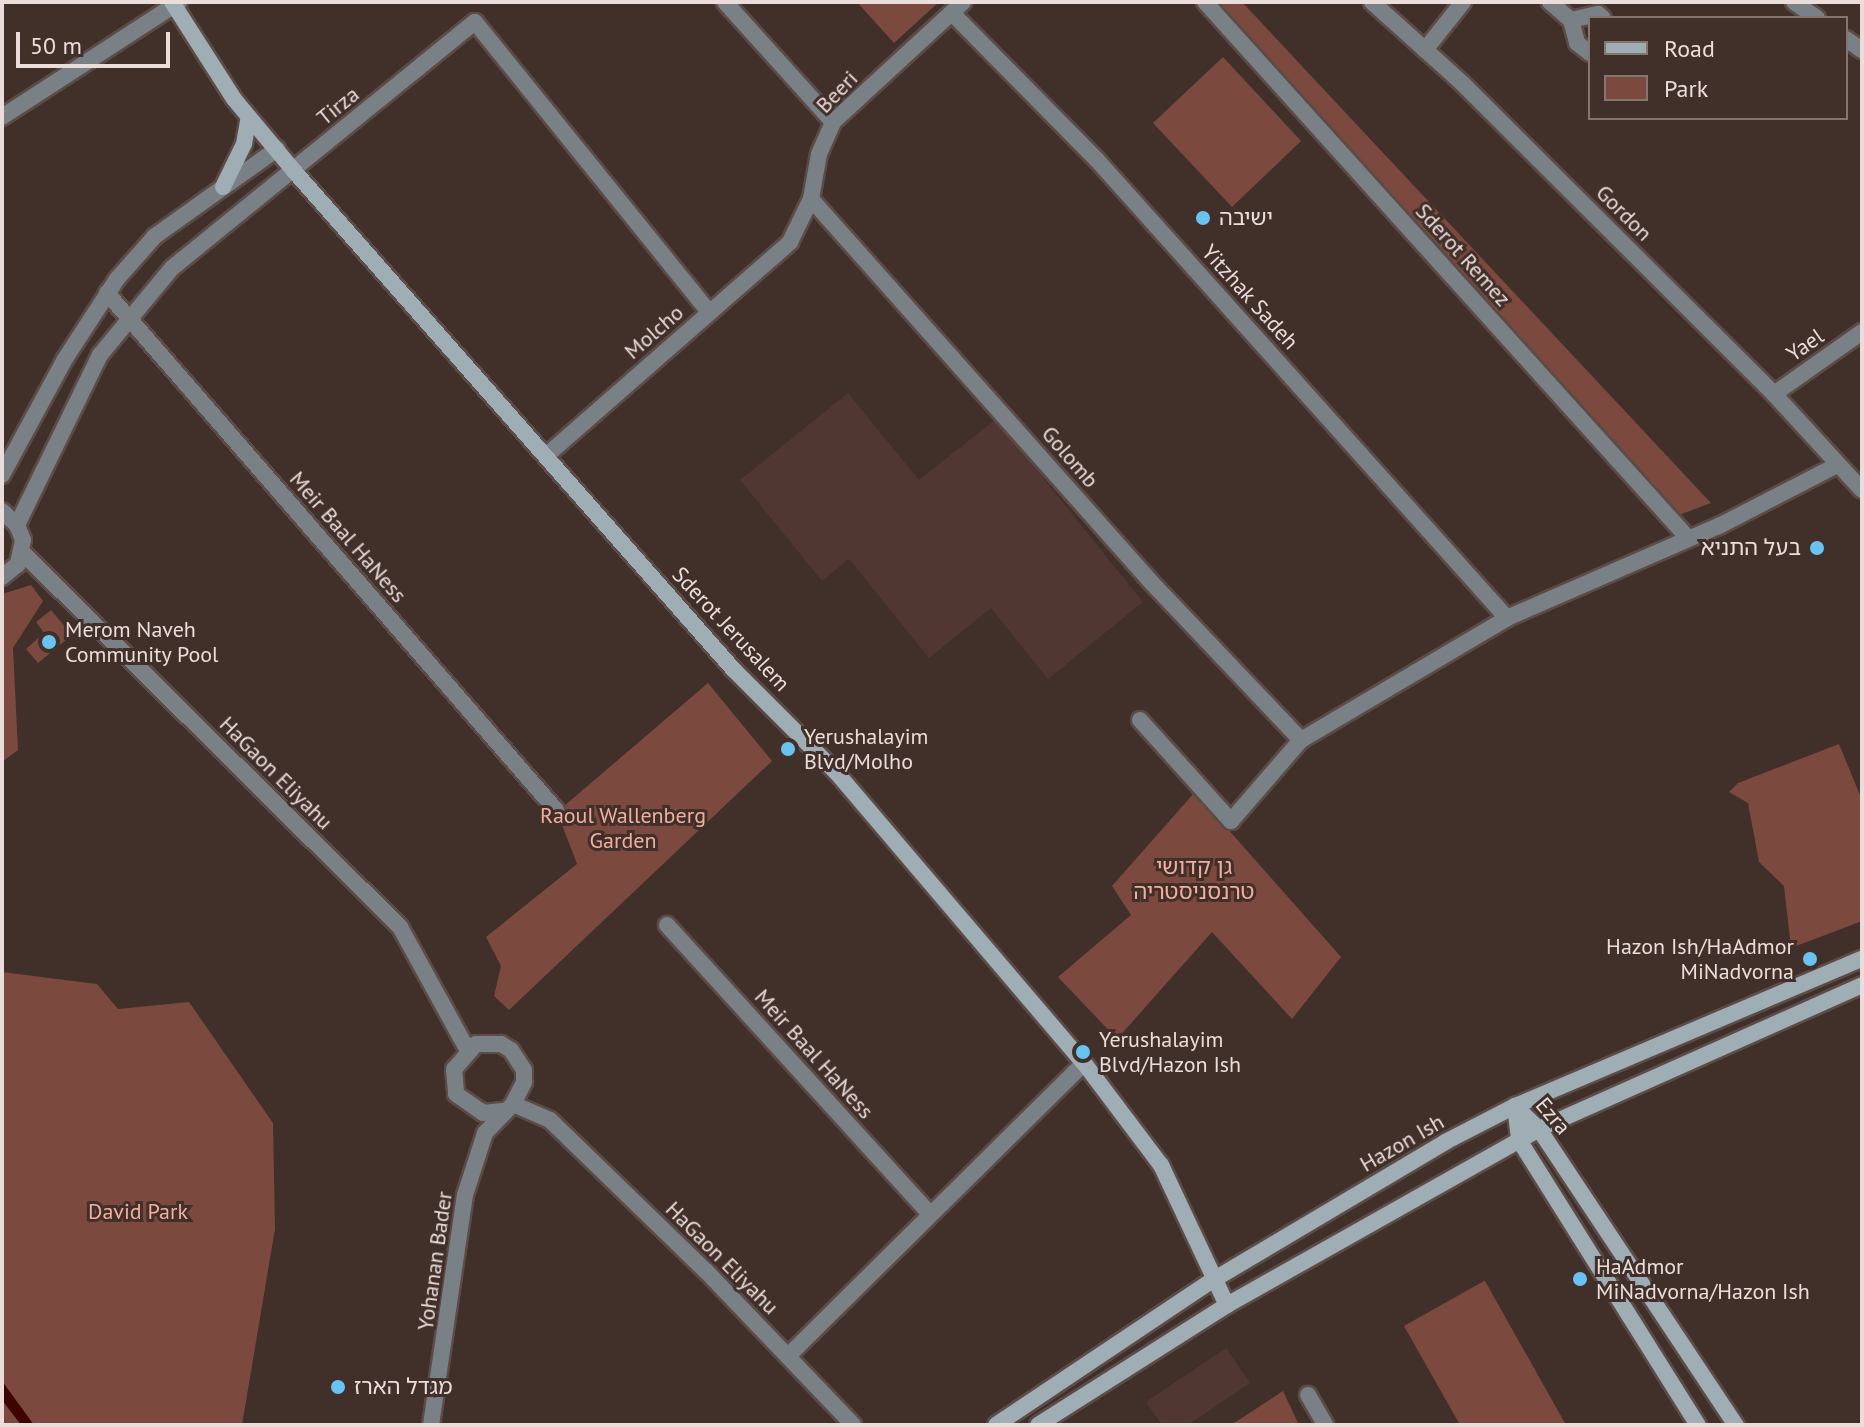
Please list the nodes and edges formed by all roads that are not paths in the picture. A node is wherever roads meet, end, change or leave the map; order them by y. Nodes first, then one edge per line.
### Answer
1 (725, 2) edge
2 (1205, 2) edge
3 (1372, 2) edge
4 (1463, 2) edge
5 (1550, 2) edge
6 (1794, 2) edge
7 (175, 3) edge
8 (958, 8) edge
9 (1588, 16) edge
10 (1814, 16) edge
11 (1571, 20) junction
12 (1425, 50) junction
13 (1588, 51) edge
14 (2, 117) edge
15 (249, 117) junction
16 (833, 122) junction
17 (277, 149) junction
18 (294, 171) junction
19 (223, 187) junction
20 (811, 199) junction
21 (790, 242) joint
22 (107, 293) junction
23 (709, 312) junction
24 (130, 318) junction
25 (1862, 332) edge
26 (1774, 394) junction
27 (547, 455) junction
28 (1835, 466) junction
29 (2, 475) edge
30 (1862, 490) edge
31 (2, 511) edge
32 (17, 525) junction
33 (1688, 538) junction
34 (23, 553) junction
35 (2, 577) edge
36 (1507, 618) junction
37 (1140, 720) dead end
38 (1301, 740) junction
39 (556, 810) dead end
40 (667, 925) dead end
41 (1862, 959) edge
42 (1862, 985) edge
43 (467, 1049) junction
44 (1084, 1063) junction
45 (1515, 1106) junction
46 (508, 1108) junction
47 (1539, 1129) junction
48 (1519, 1140) junction
49 (928, 1212) junction
50 (1213, 1280) junction
51 (1227, 1305) junction
52 (789, 1355) junction
53 (1308, 1395) dead end
54 (431, 1425) edge
55 (853, 1425) edge
56 (996, 1425) edge
57 (1038, 1425) edge
58 (1325, 1425) edge
59 (1698, 1425) edge
60 (1736, 1425) edge

1 - 16 street
2 - 33 street, Sderot Remez
3 - 12 street, Gordon
4 - 12 street
5 - 11 street
6 - 10 street
7 - 14 street
7 - 15 street, Sderot Jerusalem
8 - 16 street, Beeri
8 - 36 street, Yitzhak Sadeh
9 - 11 street
11 - 13 street
12 - 26 street, Gordon
15 - 17 street, Sderot Jerusalem
15 - 19 street
16 - 20 street, Beeri
17 - 18 street, Sderot Jerusalem
17 - 19 street
18 - 23 street, Tirza
18 - 24 street, Tirza
18 - 27 street, Sderot Jerusalem
19 - 22 street
20 - 21 street, Beeri
20 - 38 street, Golomb
21 - 23 street, Molcho
22 - 24 street, Meir Baal HaNess
22 - 29 street
23 - 27 street, Molcho
24 - 32 street, Tirza
24 - 39 street, Meir Baal HaNess
25 - 26 street, Yael
26 - 28 street, Gordon
27 - 44 street, Sderot Jerusalem
28 - 30 street, Gordon
28 - 33 street
31 - 32 street
32 - 34 street
33 - 36 street
34 - 35 street
34 - 43 street, HaGaon Eliyahu
36 - 38 street
37 - 38 street
40 - 49 street, Meir Baal HaNess
41 - 45 street, Hazon Ish
42 - 47 street
43 - 46 street
43 - 46 street
44 - 49 street
44 - 50 street, Sderot Jerusalem
45 - 47 street, Ezra
45 - 48 street, Ezra
45 - 50 street, Hazon Ish
46 - 52 street, HaGaon Eliyahu
46 - 54 street, Yohanan Bader
47 - 48 street
47 - 60 street, Ezra
48 - 51 street
48 - 59 street, Ezra
49 - 52 street
50 - 51 street, Sderot Jerusalem
50 - 56 street, Hazon Ish
51 - 57 street
52 - 55 street, HaGaon Eliyahu
53 - 58 street

